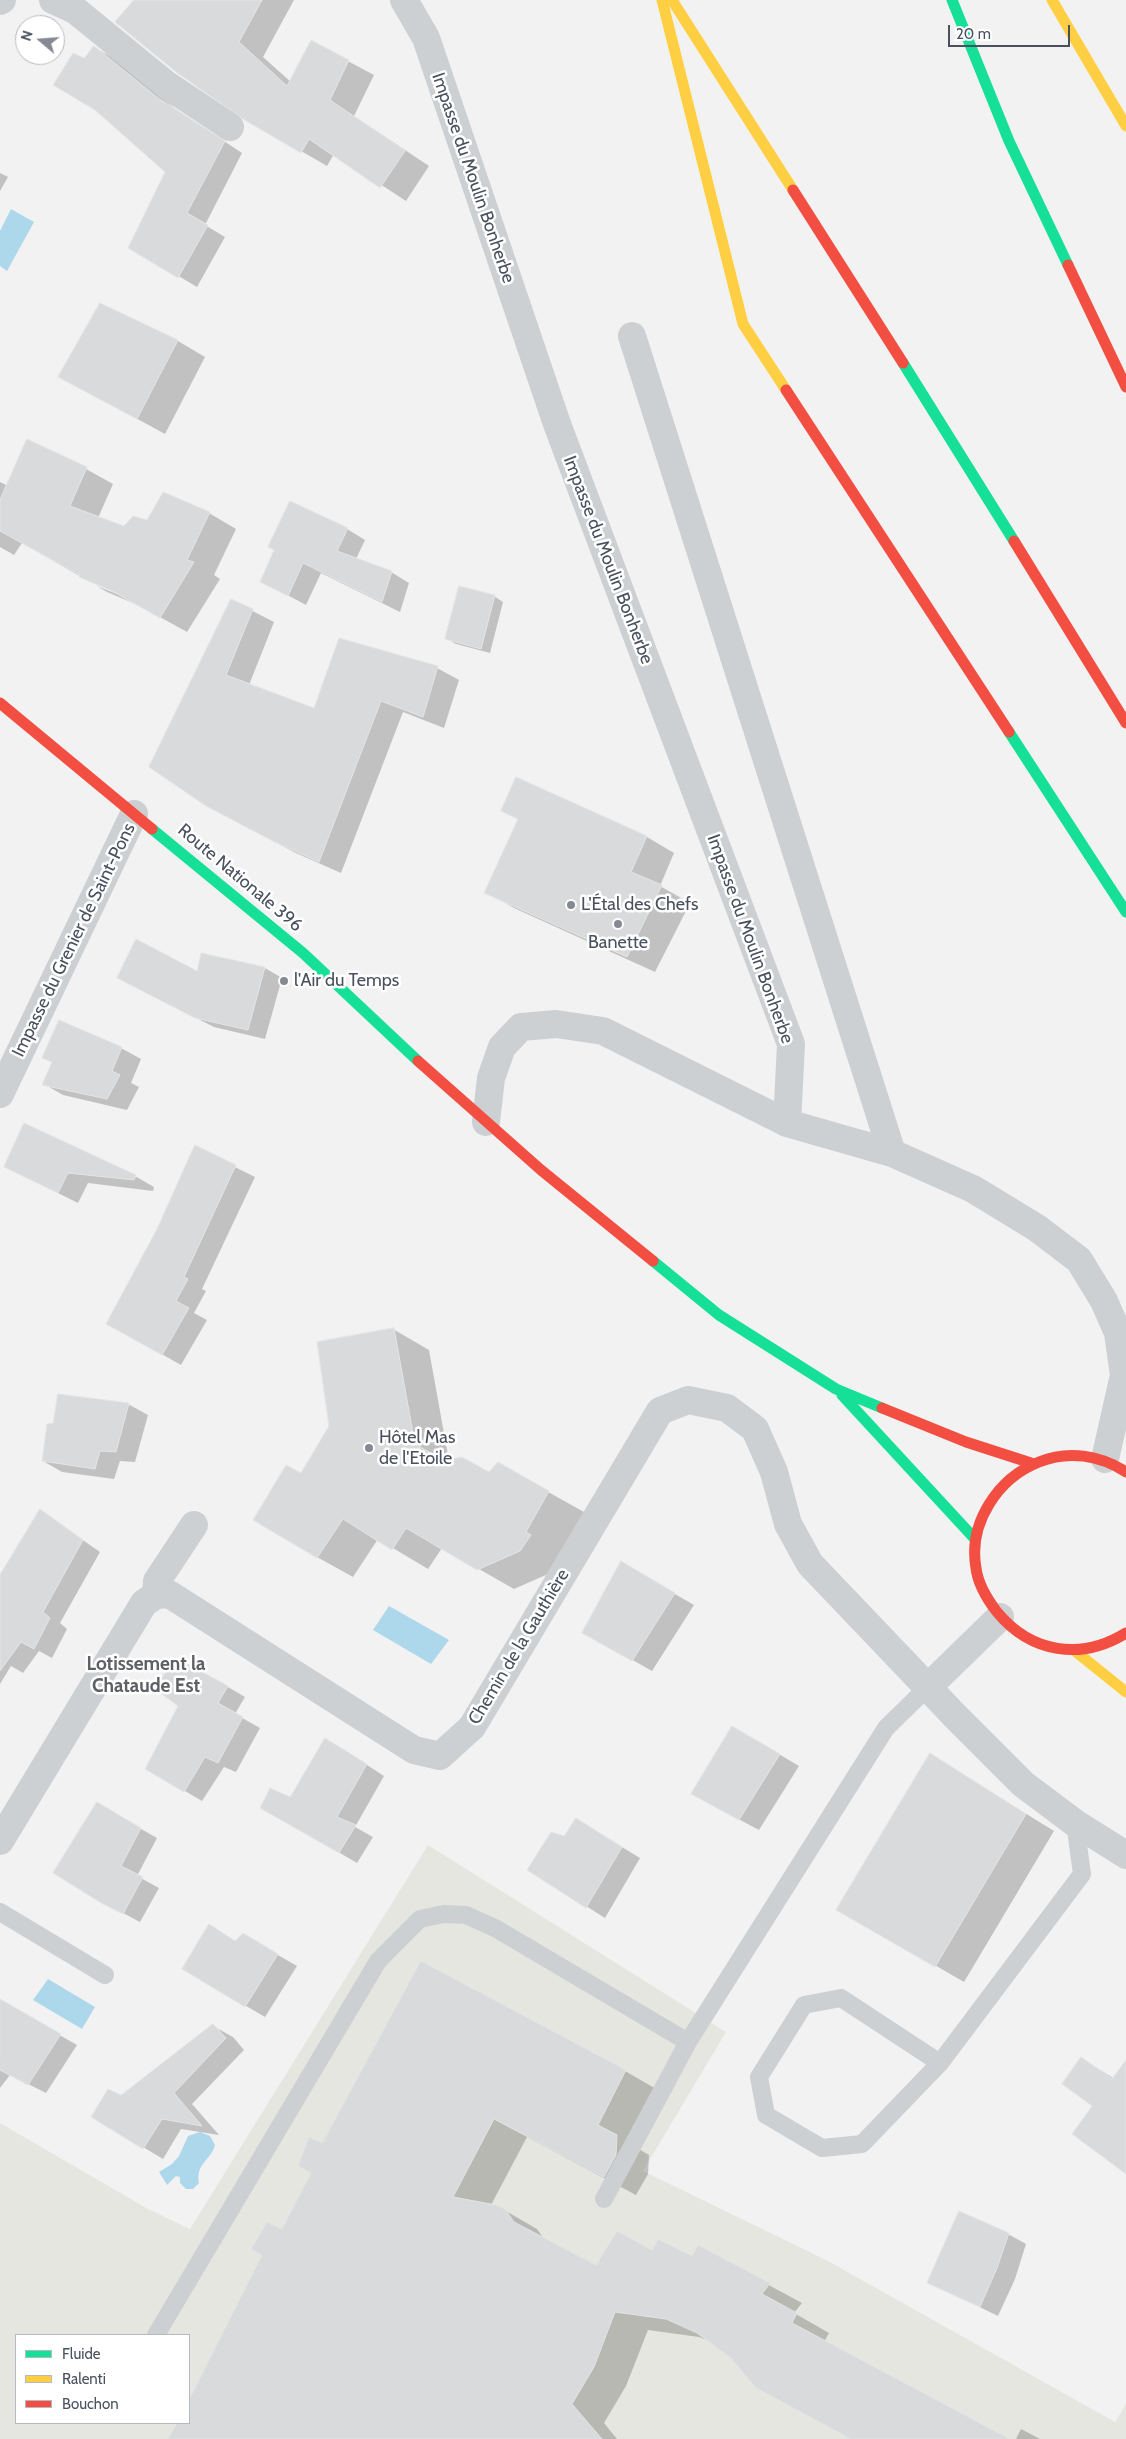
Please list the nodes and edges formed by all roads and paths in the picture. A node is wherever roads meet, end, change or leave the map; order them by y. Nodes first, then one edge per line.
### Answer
1 (53, 0) edge
2 (404, 0) edge
3 (662, 0) edge
4 (672, 0) edge
5 (952, 0) edge
6 (1052, 0) edge
7 (1126, 126) edge
8 (230, 127) dead end
9 (632, 336) dead end
10 (1126, 387) edge
11 (0, 704) edge
12 (1126, 724) edge
13 (134, 814) junction
14 (1126, 912) edge
15 (0, 1094) edge
16 (486, 1122) junction
17 (787, 1123) junction
18 (892, 1153) junction
19 (836, 1389) junction
20 (1031, 1463) junction
21 (1116, 1466) edge
22 (194, 1525) dead end
23 (975, 1539) junction
24 (156, 1595) junction
25 (1000, 1617) junction
26 (1126, 1633) edge
27 (1075, 1652) junction
28 (928, 1686) junction
29 (1126, 1692) edge
30 (1075, 1824) junction
31 (0, 1841) edge
32 (1126, 1856) edge
33 (0, 1912) edge
34 (106, 1975) dead end
35 (688, 2042) junction
36 (940, 2063) junction
37 (604, 2199) dead end
38 (157, 2334) edge

1 - 8 street
2 - 17 street, Impasse du Moulin Bonherbe
3 - 14 main road
4 - 12 main road
5 - 10 main road
6 - 7 main road
9 - 18 street
11 - 13 main road, Route Nationale 396
13 - 15 street, Impasse du Grenier de Saint-Pons
13 - 16 main road, Route Nationale 396
16 - 17 street
16 - 19 main road, Route Nationale 396
17 - 18 street
18 - 21 street
19 - 20 main road
19 - 23 main road
20 - 21 main road
20 - 23 main road
22 - 24 street
23 - 25 main road
24 - 28 street, Chemin de la Gauthière
24 - 31 street
25 - 27 main road
25 - 28 street
26 - 27 main road
27 - 29 main road
28 - 30 street, Chemin de la Gauthière
28 - 35 lane
30 - 32 street, Chemin de la Gauthière
30 - 36 lane
33 - 34 lane
35 - 37 lane
35 - 38 lane
36 - 36 lane

